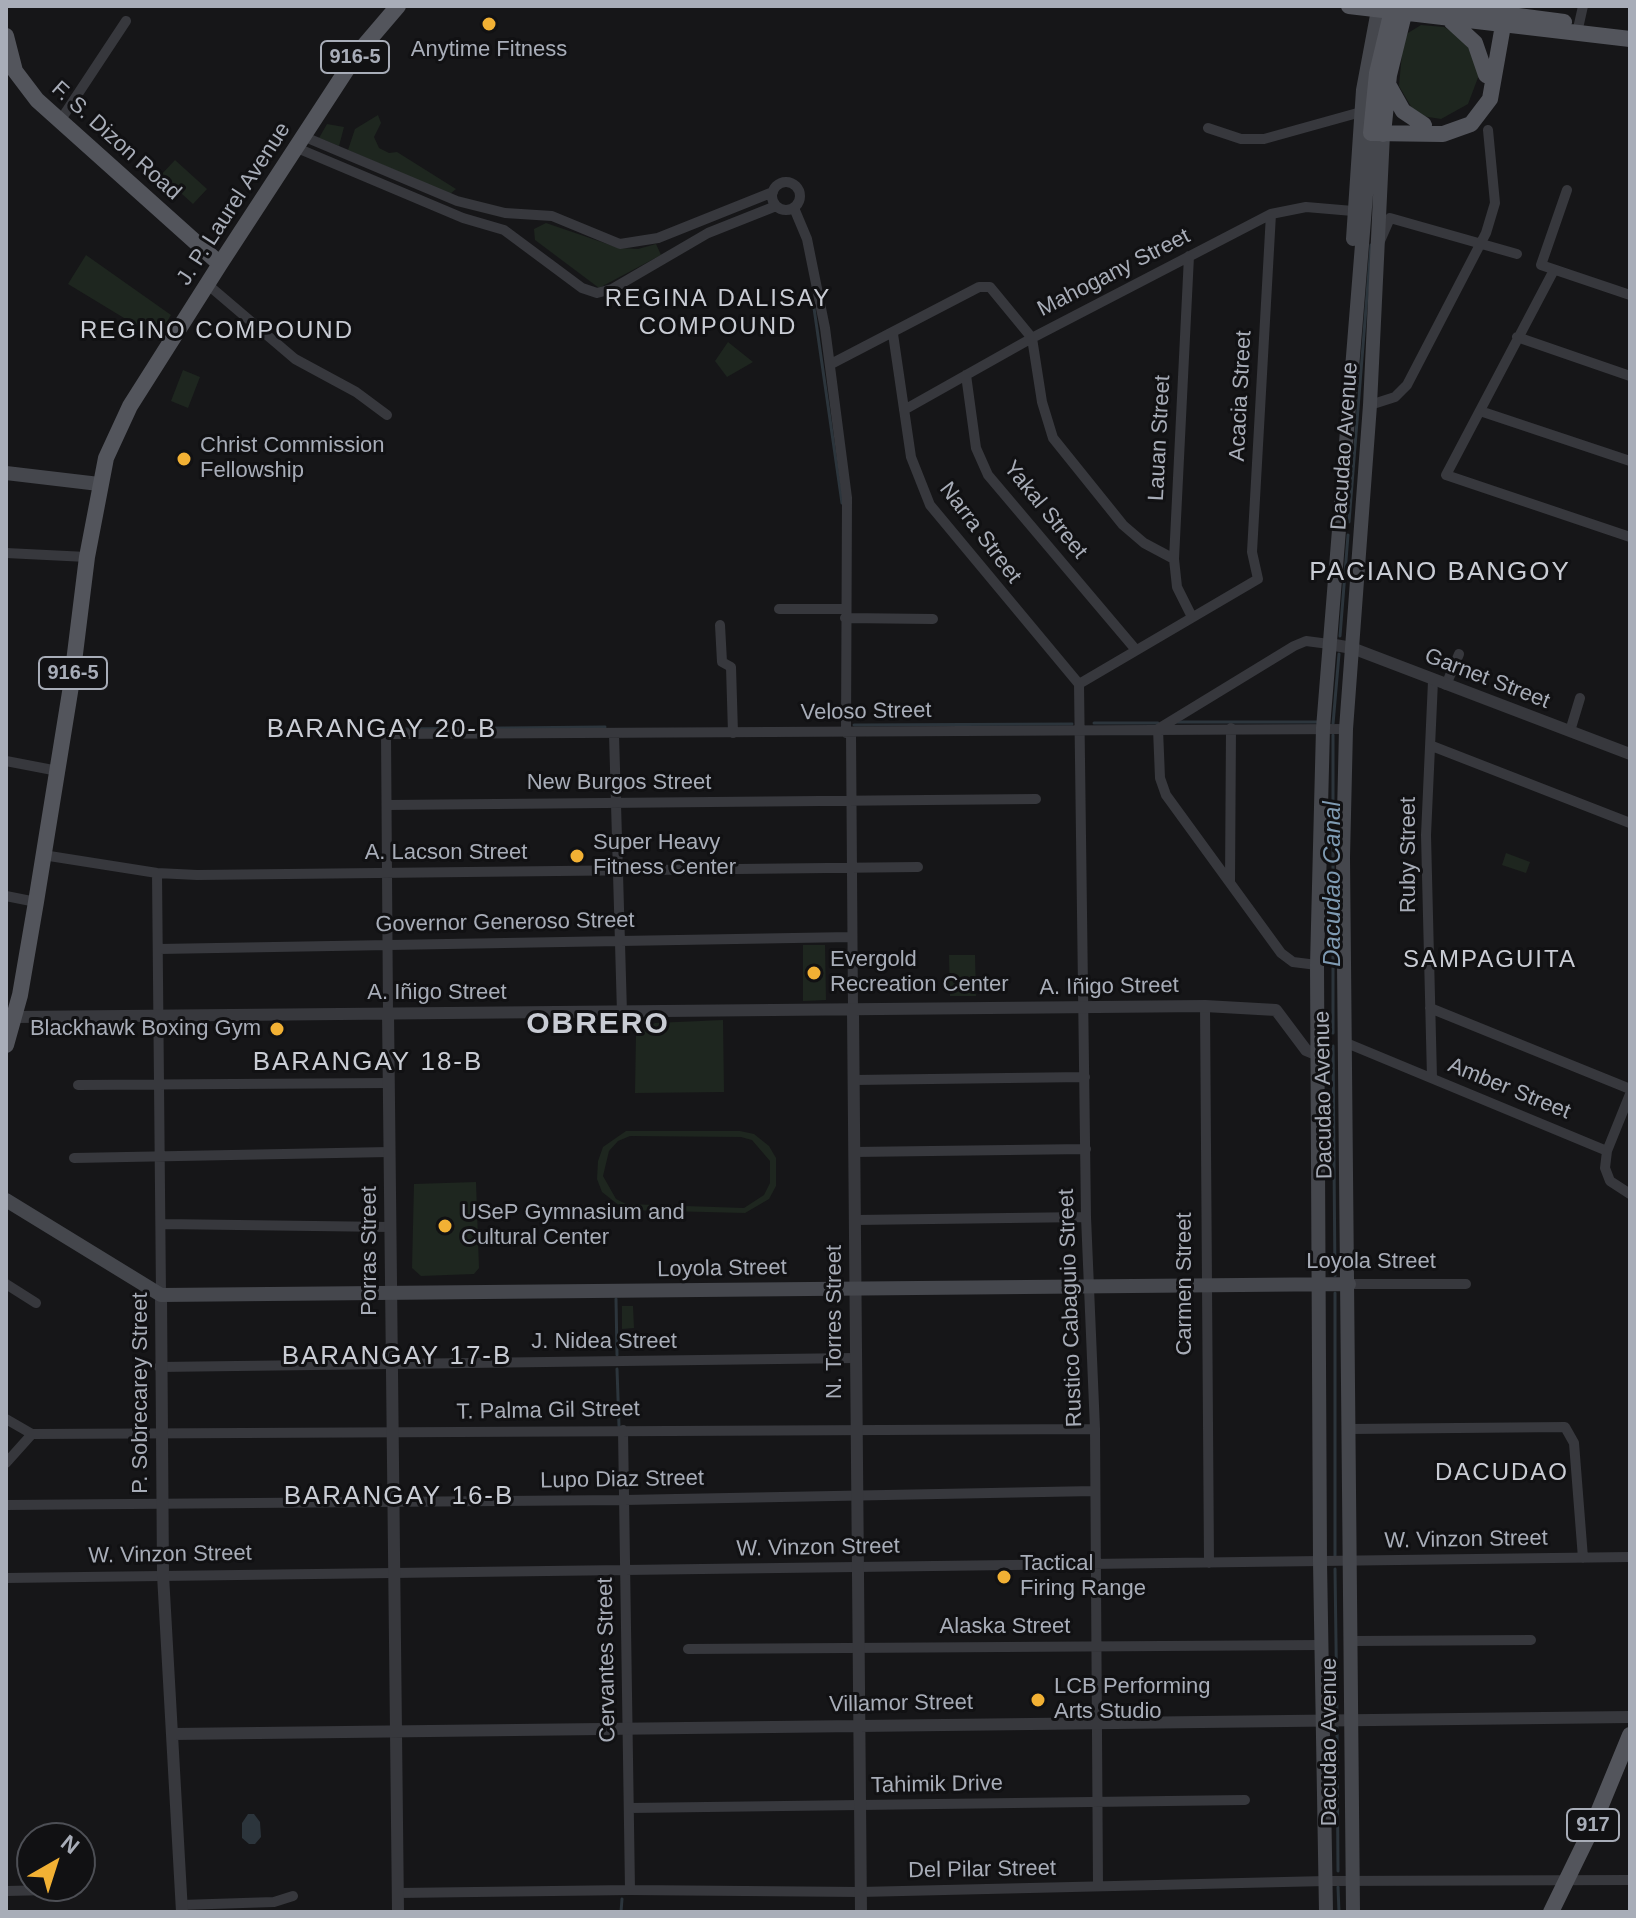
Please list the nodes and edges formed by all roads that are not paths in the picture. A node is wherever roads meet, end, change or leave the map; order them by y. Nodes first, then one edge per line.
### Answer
1 (398, 6) edge
2 (1349, 6) edge
3 (1406, 6) edge
4 (1583, 6) edge
5 (1386, 8) edge
6 (1445, 12) edge
7 (1501, 17) edge
8 (126, 21) dead end
9 (1579, 24) junction
10 (1532, 29) junction
11 (1630, 30) edge
12 (6, 36) edge
13 (1630, 39) edge
14 (1499, 51) junction
15 (1486, 75) junction
16 (1385, 77) junction
17 (60, 121) junction
18 (1374, 125) junction
19 (1424, 125) junction
20 (1208, 128) dead end
21 (1488, 130) dead end
22 (301, 142) junction
23 (1567, 190) dead end
24 (773, 192) junction
25 (776, 206) junction
26 (794, 208) junction
27 (1353, 211) junction
28 (1271, 214) junction
29 (658, 238) junction
30 (1380, 241) junction
31 (1481, 243) junction
32 (1517, 254) dead end
33 (666, 256) junction
34 (1189, 256) junction
35 (1359, 262) junction
36 (220, 264) junction
37 (1554, 270) junction
38 (207, 284) junction
39 (1630, 295) edge
40 (893, 334) junction
41 (1517, 337) junction
42 (1032, 338) junction
43 (831, 364) junction
44 (966, 375) junction
45 (1630, 376) edge
46 (1370, 405) junction
47 (904, 410) junction
48 (1480, 411) junction
49 (387, 415) dead end
50 (1630, 461) edge
51 (6, 473) edge
52 (99, 484) junction
53 (1338, 523) junction
54 (1361, 525) junction
55 (1630, 537) edge
56 (6, 553) edge
57 (87, 557) junction
58 (1174, 559) junction
59 (779, 609) dead end
60 (846, 614) junction
61 (1192, 617) junction
62 (933, 619) dead end
63 (720, 625) dead end
64 (1329, 644) junction
65 (1352, 648) junction
66 (1136, 650) junction
67 (1459, 654) dead end
68 (1440, 683) junction
69 (1079, 684) junction
70 (1580, 698) dead end
71 (1231, 728) junction
72 (1323, 728) junction
73 (1079, 729) junction
74 (1158, 729) junction
75 (1346, 729) junction
76 (1570, 731) junction
77 (733, 733) junction
78 (848, 733) junction
79 (386, 734) joint
80 (614, 734) junction
81 (1432, 746) junction
82 (1630, 754) edge
83 (6, 761) edge
84 (58, 771) junction
85 (1036, 799) dead end
86 (851, 802) junction
87 (616, 803) junction
88 (388, 805) junction
89 (1630, 823) edge
90 (43, 855) junction
91 (918, 867) dead end
92 (851, 869) junction
93 (618, 872) junction
94 (157, 873) junction
95 (386, 873) junction
96 (1230, 882) junction
97 (6, 896) edge
98 (36, 902) junction
99 (851, 937) junction
100 (620, 941) junction
101 (387, 944) junction
102 (159, 949) junction
103 (1317, 965) junction
104 (1205, 1006) junction
105 (1085, 1007) junction
106 (1430, 1008) junction
107 (853, 1011) junction
108 (388, 1012) junction
109 (622, 1013) junction
110 (161, 1015) junction
111 (15, 1017) junction
112 (1344, 1042) junction
113 (6, 1045) edge
114 (1318, 1055) junction
115 (1085, 1077) junction
116 (1432, 1078) junction
117 (854, 1080) junction
118 (389, 1083) junction
119 (78, 1085) dead end
120 (160, 1085) junction
121 (1630, 1092) edge
122 (1086, 1149) junction
123 (1607, 1151) junction
124 (389, 1152) junction
125 (854, 1152) junction
126 (161, 1156) junction
127 (74, 1158) dead end
128 (1630, 1194) edge
129 (6, 1200) edge
130 (1086, 1217) junction
131 (855, 1220) junction
132 (162, 1224) junction
133 (390, 1227) junction
134 (6, 1284) edge
135 (1321, 1284) junction
136 (1349, 1284) junction
137 (1466, 1284) dead end
138 (1205, 1286) junction
139 (1089, 1288) junction
140 (855, 1290) junction
141 (390, 1294) junction
142 (161, 1295) junction
143 (36, 1303) dead end
144 (856, 1358) junction
145 (391, 1362) junction
146 (159, 1367) junction
147 (6, 1419) edge
148 (856, 1429) junction
149 (1095, 1429) junction
150 (1350, 1429) junction
151 (623, 1430) junction
152 (160, 1433) junction
153 (392, 1433) junction
154 (32, 1434) junction
155 (6, 1463) edge
156 (1095, 1491) junction
157 (858, 1496) junction
158 (624, 1500) junction
159 (393, 1502) junction
160 (6, 1505) edge
161 (161, 1505) junction
162 (1630, 1557) edge
163 (1583, 1558) junction
164 (1320, 1562) junction
165 (1352, 1562) junction
166 (1209, 1563) junction
167 (1096, 1564) junction
168 (858, 1568) junction
169 (625, 1570) junction
170 (393, 1572) junction
171 (163, 1575) junction
172 (6, 1578) edge
173 (1531, 1640) dead end
174 (1353, 1641) junction
175 (1321, 1645) junction
176 (859, 1648) junction
177 (688, 1649) dead end
178 (1096, 1649) junction
179 (1630, 1717) edge
180 (1323, 1720) junction
181 (1352, 1721) junction
182 (1096, 1722) junction
183 (859, 1724) junction
184 (630, 1729) junction
185 (395, 1732) junction
186 (173, 1734) junction
187 (1630, 1735) edge
188 (1245, 1800) dead end
189 (1096, 1802) junction
190 (860, 1806) junction
191 (630, 1808) junction
192 (1630, 1880) edge
193 (1326, 1881) junction
194 (1352, 1881) junction
195 (1567, 1881) junction
196 (1098, 1886) junction
197 (630, 1890) junction
198 (860, 1892) junction
199 (398, 1893) junction
200 (293, 1896) dead end
201 (181, 1908) edge
202 (398, 1912) edge
203 (861, 1912) edge
204 (1326, 1912) edge
205 (1353, 1912) edge
206 (1551, 1912) edge

1 - 22 main road, J. P. Laurel Avenue / 916-5
2 - 5 main road
3 - 16 main road
4 - 9 street
5 - 6 main road
5 - 16 main road
5 - 18 main road, Dacudao Avenue
6 - 7 main road
6 - 15 main road
7 - 9 main road
7 - 10 main road
7 - 14 main road
7 - 15 main road
8 - 17 street
9 - 11 main road
10 - 13 main road
10 - 14 main road
12 - 17 main road, F. S. Dizon Road
14 - 18 main road
15 - 19 main road
16 - 18 main road
16 - 19 main road
17 - 36 main road, F. S. Dizon Road
18 - 19 main road
18 - 20 street
18 - 27 main road, Dacudao Avenue
18 - 30 main road, Dacudao Avenue
18 - 35 main road, Dacudao Avenue
21 - 31 street
22 - 29 street
22 - 33 street
22 - 36 main road, J. P. Laurel Avenue / 916-5
23 - 37 street
24 - 25 street
24 - 26 street
24 - 29 street
25 - 26 street
25 - 33 street
26 - 43 street, N. Torres Street
27 - 28 street, Mahogany Street
27 - 35 main road, Dacudao Avenue
28 - 34 street, Mahogany Street
28 - 61 street, Acacia Street
29 - 33 street
30 - 31 street
30 - 46 main road, Dacudao Avenue
31 - 32 street
31 - 46 street
34 - 42 street, Mahogany Street
34 - 58 street, Lauan Street
35 - 53 main road, Dacudao Avenue
36 - 38 main road, J. P. Laurel Avenue / 916-5
37 - 39 street
37 - 41 street
38 - 49 street
38 - 52 main road, J. P. Laurel Avenue / 916-5
40 - 42 street
40 - 43 street
40 - 47 street, Narra Street
41 - 45 street
41 - 48 street
42 - 44 street, Mahogany Street
42 - 58 street
43 - 60 street, N. Torres Street
44 - 47 street, Mahogany Street
44 - 66 street, Yakal Street
46 - 54 main road, Dacudao Avenue
47 - 69 street, Narra Street
48 - 50 street
48 - 55 street
51 - 52 main road
52 - 57 main road, J. P. Laurel Avenue / 916-5
53 - 54 main road
53 - 64 main road, Dacudao Avenue
54 - 65 main road, Dacudao Avenue
56 - 57 street
57 - 84 main road, J. P. Laurel Avenue / 916-5
58 - 61 street, Lauan Street
59 - 60 street
60 - 62 street
60 - 78 street, N. Torres Street
61 - 66 street
63 - 77 street
64 - 65 street, Garnet Street
64 - 72 main road, Dacudao Avenue
64 - 74 street
65 - 68 street, Garnet Street
65 - 75 main road, Dacudao Avenue
66 - 69 street
67 - 68 street
68 - 76 street, Garnet Street
68 - 81 street, Ruby Street
69 - 73 street, Rustico Cabaguio Street
70 - 76 street
71 - 72 street, Veloso Street
71 - 74 street, Veloso Street
71 - 96 street
72 - 75 street, Veloso Street
72 - 103 main road, Dacudao Avenue
73 - 74 street, Veloso Street
73 - 78 street, Veloso Street
73 - 105 street, Rustico Cabaguio Street
74 - 96 street
75 - 112 main road, Dacudao Avenue
76 - 82 street, Garnet Street
77 - 78 street, Veloso Street
77 - 80 street, Veloso Street
78 - 86 street, N. Torres Street
79 - 80 street, Veloso Street
79 - 88 street, Porras Street
80 - 87 street
81 - 89 street
81 - 106 street, Ruby Street
83 - 84 street
84 - 90 main road, J. P. Laurel Avenue / 916-5
85 - 86 street, New Burgos Street
86 - 87 street, New Burgos Street
86 - 92 street, N. Torres Street
87 - 88 street, New Burgos Street
87 - 93 street
88 - 95 street, Porras Street
90 - 94 street, A. Lacson Street
90 - 98 main road, J. P. Laurel Avenue / 916-5
91 - 92 street, A. Lacson Street
92 - 93 street, A. Lacson Street
92 - 99 street, N. Torres Street
93 - 95 street, A. Lacson Street
93 - 100 street
94 - 95 street, A. Lacson Street
94 - 102 street, P. Sobrecarey Street
95 - 101 street, Porras Street
96 - 103 street
97 - 98 street
98 - 111 main road, J. P. Laurel Avenue / 916-5
99 - 100 street, Governor Generoso Street
99 - 107 street, N. Torres Street
100 - 101 street, Governor Generoso Street
100 - 109 street
101 - 102 street, Governor Generoso Street
101 - 108 street, Porras Street
102 - 110 street, P. Sobrecarey Street
103 - 114 main road, Dacudao Avenue
104 - 105 street, A. Iñigo Street
104 - 114 street, A. Iñigo Street
104 - 138 street, Carmen Street
105 - 107 street, A. Iñigo Street
105 - 115 street, Rustico Cabaguio Street
106 - 116 street, Ruby Street
106 - 121 street
107 - 109 street, A. Iñigo Street
107 - 117 street, N. Torres Street
108 - 109 street, A. Iñigo Street
108 - 110 street, A. Iñigo Street
108 - 118 street, Porras Street
110 - 111 street, A. Iñigo Street
110 - 120 street, P. Sobrecarey Street
111 - 113 main road, J. P. Laurel Avenue / 916-5
112 - 116 street, Amber Street
112 - 136 main road, Dacudao Avenue
114 - 135 main road, Dacudao Avenue
115 - 117 street
115 - 122 street, Rustico Cabaguio Street
116 - 123 street, Amber Street
117 - 125 street, N. Torres Street
118 - 120 street
118 - 124 street, Porras Street
119 - 120 street
120 - 126 street, P. Sobrecarey Street
121 - 123 street
122 - 125 street
122 - 130 street, Rustico Cabaguio Street
123 - 128 street
124 - 126 street
124 - 133 street, Porras Street
125 - 131 street, N. Torres Street
126 - 127 street
126 - 132 street, P. Sobrecarey Street
129 - 142 main road
130 - 131 street
130 - 139 street, Rustico Cabaguio Street
131 - 140 street, N. Torres Street
132 - 133 street
132 - 142 street, P. Sobrecarey Street
133 - 141 street, Porras Street
134 - 143 street
135 - 136 main road, Loyola Street
135 - 138 main road, Loyola Street
135 - 164 main road, Dacudao Avenue
136 - 137 street, Loyola Street
136 - 150 main road, Dacudao Avenue
138 - 139 main road, Loyola Street
138 - 166 street, Carmen Street
139 - 140 main road, Loyola Street
139 - 149 street, Rustico Cabaguio Street
140 - 141 main road, Loyola Street
140 - 144 street, N. Torres Street
141 - 142 main road, Loyola Street
141 - 145 street, Porras Street
142 - 146 street, P. Sobrecarey Street
144 - 145 street, J. Nidea Street
144 - 148 street, N. Torres Street
145 - 146 street, J. Nidea Street
145 - 153 street, Porras Street
146 - 152 street, P. Sobrecarey Street
147 - 154 street
148 - 149 street, T. Palma Gil Street
148 - 151 street, T. Palma Gil Street
148 - 157 street, N. Torres Street
149 - 156 street, Rustico Cabaguio Street
150 - 163 street
150 - 165 main road, Dacudao Avenue
151 - 153 street, T. Palma Gil Street
151 - 158 street, Cervantes Street
152 - 153 street, T. Palma Gil Street
152 - 154 street, T. Palma Gil Street
152 - 161 street, P. Sobrecarey Street
153 - 159 street, Porras Street
154 - 155 street
156 - 157 street, Lupo Diaz Street
156 - 167 street, Rustico Cabaguio Street
157 - 158 street, Lupo Diaz Street
157 - 168 street, N. Torres Street
158 - 159 street, Lupo Diaz Street
158 - 169 street, Cervantes Street
159 - 161 street, Lupo Diaz Street
159 - 170 street, Porras Street
160 - 161 street, Lupo Diaz Street
161 - 171 street, P. Sobrecarey Street
162 - 163 street, W. Vinzon Street
163 - 165 street, W. Vinzon Street
164 - 165 street, W. Vinzon Street
164 - 166 street, W. Vinzon Street
164 - 175 main road, Dacudao Avenue
165 - 174 main road, Dacudao Avenue
166 - 167 street, W. Vinzon Street
167 - 168 street, W. Vinzon Street
167 - 178 street, Rustico Cabaguio Street
168 - 169 street, W. Vinzon Street
168 - 176 street, N. Torres Street
169 - 170 street, W. Vinzon Street
169 - 184 street, Cervantes Street
170 - 171 street, W. Vinzon Street
170 - 185 street, Porras Street
171 - 172 street, W. Vinzon Street
171 - 186 street, P. Sobrecarey Street
173 - 174 street
174 - 181 main road, Dacudao Avenue
175 - 178 street, Alaska Street
175 - 180 main road, Dacudao Avenue
176 - 177 street, Alaska Street
176 - 178 street, Alaska Street
176 - 183 street, N. Torres Street
178 - 182 street, Rustico Cabaguio Street
179 - 181 street, Villamor Street
180 - 181 street, Villamor Street
180 - 182 street, Villamor Street
180 - 193 main road, Dacudao Avenue
181 - 194 main road, Dacudao Avenue
182 - 183 street, Villamor Street
182 - 189 street, Rustico Cabaguio Street
183 - 184 street, Villamor Street
183 - 190 street, N. Torres Street
184 - 185 street, Villamor Street
184 - 191 street, Cervantes Street
185 - 186 street, Villamor Street
185 - 199 street, Porras Street
186 - 201 street, P. Sobrecarey Street
187 - 195 main road, 917
188 - 189 street, Tahimik Drive
189 - 190 street, Tahimik Drive
189 - 196 street, Rustico Cabaguio Street
190 - 191 street, Tahimik Drive
190 - 198 street, N. Torres Street
191 - 197 street, Cervantes Street
192 - 195 street, Del Pilar Street
193 - 194 street, Del Pilar Street
193 - 196 street, Del Pilar Street
193 - 204 main road, Dacudao Avenue
194 - 195 street, Del Pilar Street
194 - 205 main road, Dacudao Avenue
195 - 206 main road, 917
196 - 198 street, Del Pilar Street
197 - 198 street, Del Pilar Street
197 - 199 street, Del Pilar Street
198 - 203 street, N. Torres Street
199 - 202 street, Porras Street
200 - 201 street

